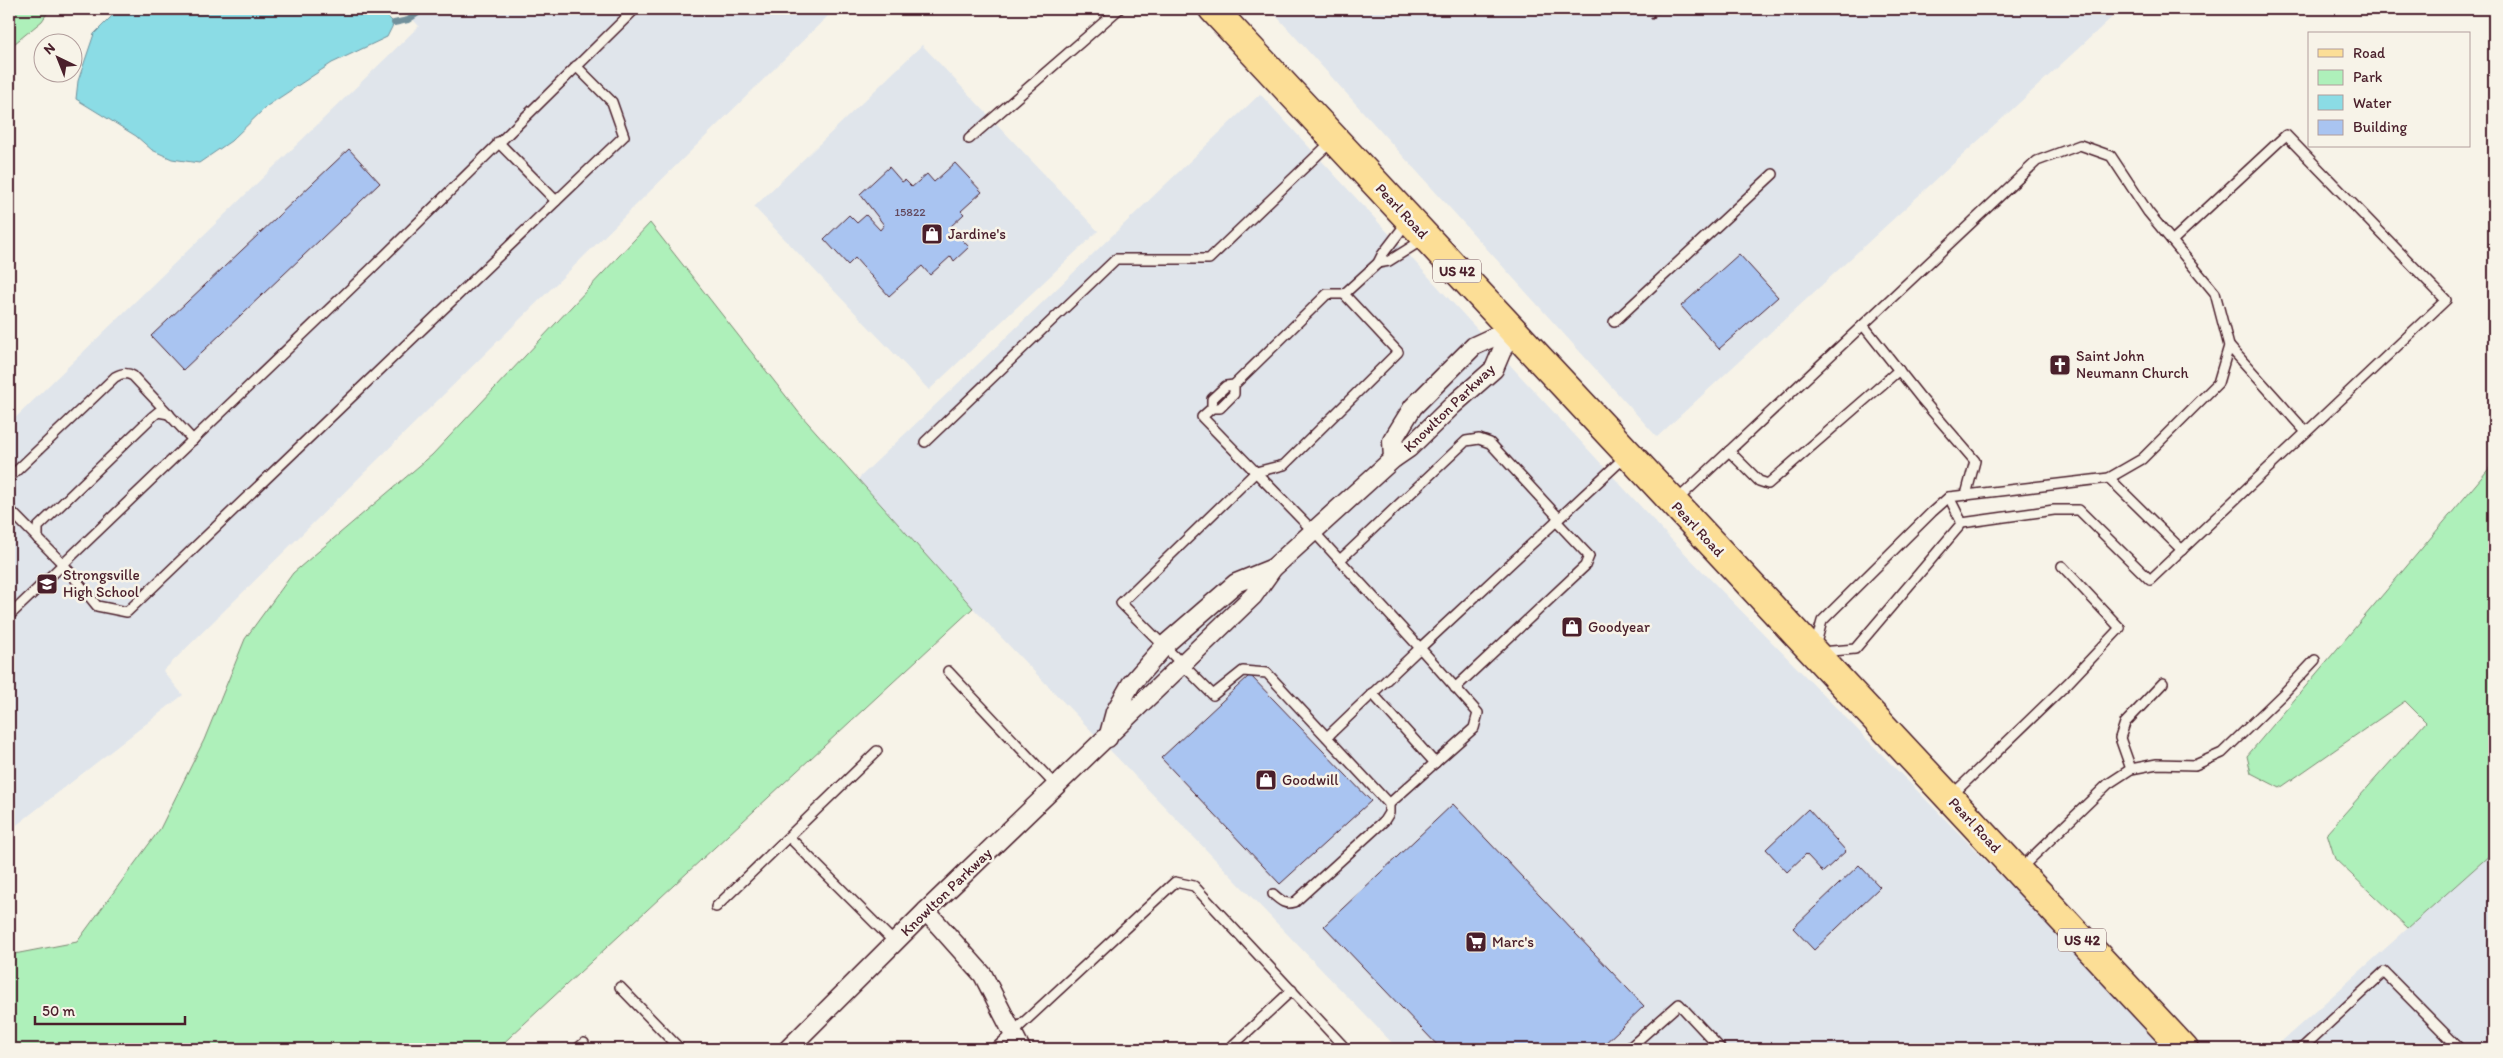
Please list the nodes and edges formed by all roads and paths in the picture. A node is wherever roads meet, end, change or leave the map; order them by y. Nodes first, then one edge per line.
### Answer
1 (636, 9) edge
2 (1119, 9) edge
3 (1213, 9) edge
4 (1662, 9) edge
5 (1651, 19) dead end
6 (576, 66) junction
7 (1335, 138) junction
8 (969, 139) dead end
9 (498, 142) junction
10 (1773, 174) dead end
11 (556, 201) junction
12 (1417, 229) junction
13 (2172, 241) junction
14 (1378, 263) junction
15 (1344, 294) junction
16 (1614, 322) dead end
17 (1863, 325) junction
18 (1511, 329) junction
19 (2229, 346) junction
20 (1899, 370) junction
21 (169, 414) junction
22 (2306, 432) junction
23 (193, 440) junction
24 (925, 442) dead end
25 (1729, 451) junction
26 (1628, 454) junction
27 (1393, 459) junction
28 (1256, 472) junction
29 (9, 478) edge
30 (2109, 478) junction
31 (1966, 495) junction
32 (1950, 497) junction
33 (1674, 503) junction
34 (9, 509) edge
35 (1558, 520) junction
36 (1962, 523) junction
37 (1314, 532) junction
38 (38, 539) junction
39 (2182, 550) junction
40 (1340, 560) junction
41 (64, 565) junction
42 (2062, 566) dead end
43 (1273, 568) junction
44 (9, 616) edge
45 (1163, 646) junction
46 (1420, 648) junction
47 (1814, 653) junction
48 (2315, 660) dead end
49 (1182, 664) junction
50 (948, 671) dead end
51 (2163, 683) dead end
52 (1455, 688) junction
53 (1372, 693) junction
54 (1327, 736) junction
55 (1108, 738) junction
56 (877, 751) dead end
57 (1435, 763) junction
58 (2131, 769) junction
59 (1056, 786) junction
60 (1949, 798) junction
61 (1389, 804) junction
62 (789, 837) junction
63 (2018, 871) junction
64 (1273, 894) dead end
65 (716, 907) dead end
66 (926, 911) junction
67 (894, 942) junction
68 (620, 987) dead end
69 (1292, 990) junction
70 (1012, 1034) junction
71 (680, 1049) edge
72 (788, 1049) edge
73 (995, 1049) edge
74 (1021, 1049) edge
75 (1228, 1049) edge
76 (1346, 1049) edge
77 (1628, 1049) edge
78 (1721, 1049) edge
79 (2184, 1049) edge
80 (2302, 1049) edge
81 (2460, 1049) edge

1 - 6 lane
2 - 8 lane
3 - 7 main road, Pearl Road / US 42
4 - 5 path
6 - 9 lane
6 - 11 lane
7 - 12 main road, Pearl Road / US 42
7 - 24 lane
9 - 11 lane
9 - 23 lane
10 - 16 lane
11 - 41 lane
12 - 14 lane
12 - 14 lane
12 - 18 main road, Pearl Road / US 42
13 - 17 lane
13 - 19 lane
13 - 22 lane
14 - 15 lane
15 - 28 lane
15 - 28 lane
17 - 20 lane
17 - 25 lane
18 - 26 main road, Pearl Road / US 42
18 - 27 street, Knowlton Parkway
18 - 27 street, Knowlton Parkway
19 - 22 lane
19 - 30 lane
20 - 25 lane
20 - 31 lane
21 - 23 lane
21 - 29 lane
21 - 38 lane
22 - 39 lane
23 - 41 lane
25 - 33 lane
26 - 33 main road, Pearl Road / US 42
26 - 35 lane
27 - 37 street, Knowlton Parkway
28 - 37 lane
28 - 45 lane
30 - 31 lane
30 - 39 lane
31 - 32 lane
32 - 36 lane
32 - 47 lane
33 - 47 main road, Pearl Road / US 42
34 - 38 lane
35 - 40 lane
35 - 46 lane
35 - 52 lane
36 - 39 lane
36 - 47 lane
37 - 40 lane
37 - 43 street, Knowlton Parkway
38 - 41 lane
40 - 46 lane
41 - 44 lane
42 - 60 lane
43 - 45 street, Knowlton Parkway
43 - 49 street, Knowlton Parkway
45 - 49 lane
45 - 55 street, Knowlton Parkway
46 - 52 lane
46 - 53 lane
47 - 60 main road, Pearl Road / US 42
48 - 58 lane
49 - 54 lane
49 - 55 street, Knowlton Parkway
50 - 59 lane
51 - 58 lane
52 - 57 lane
53 - 54 lane
53 - 57 lane
54 - 61 lane
55 - 59 street, Knowlton Parkway
56 - 62 lane
57 - 61 lane
58 - 63 lane
59 - 66 street, Knowlton Parkway
60 - 63 main road, Pearl Road / US 42
61 - 64 lane
62 - 65 lane
62 - 67 lane
63 - 79 main road, Pearl Road / US 42
66 - 67 street, Knowlton Parkway
66 - 70 street
67 - 72 street, Knowlton Parkway
68 - 71 lane
69 - 70 lane
69 - 75 lane
69 - 76 lane
70 - 73 lane
70 - 74 street
77 - 78 lane
80 - 81 lane

